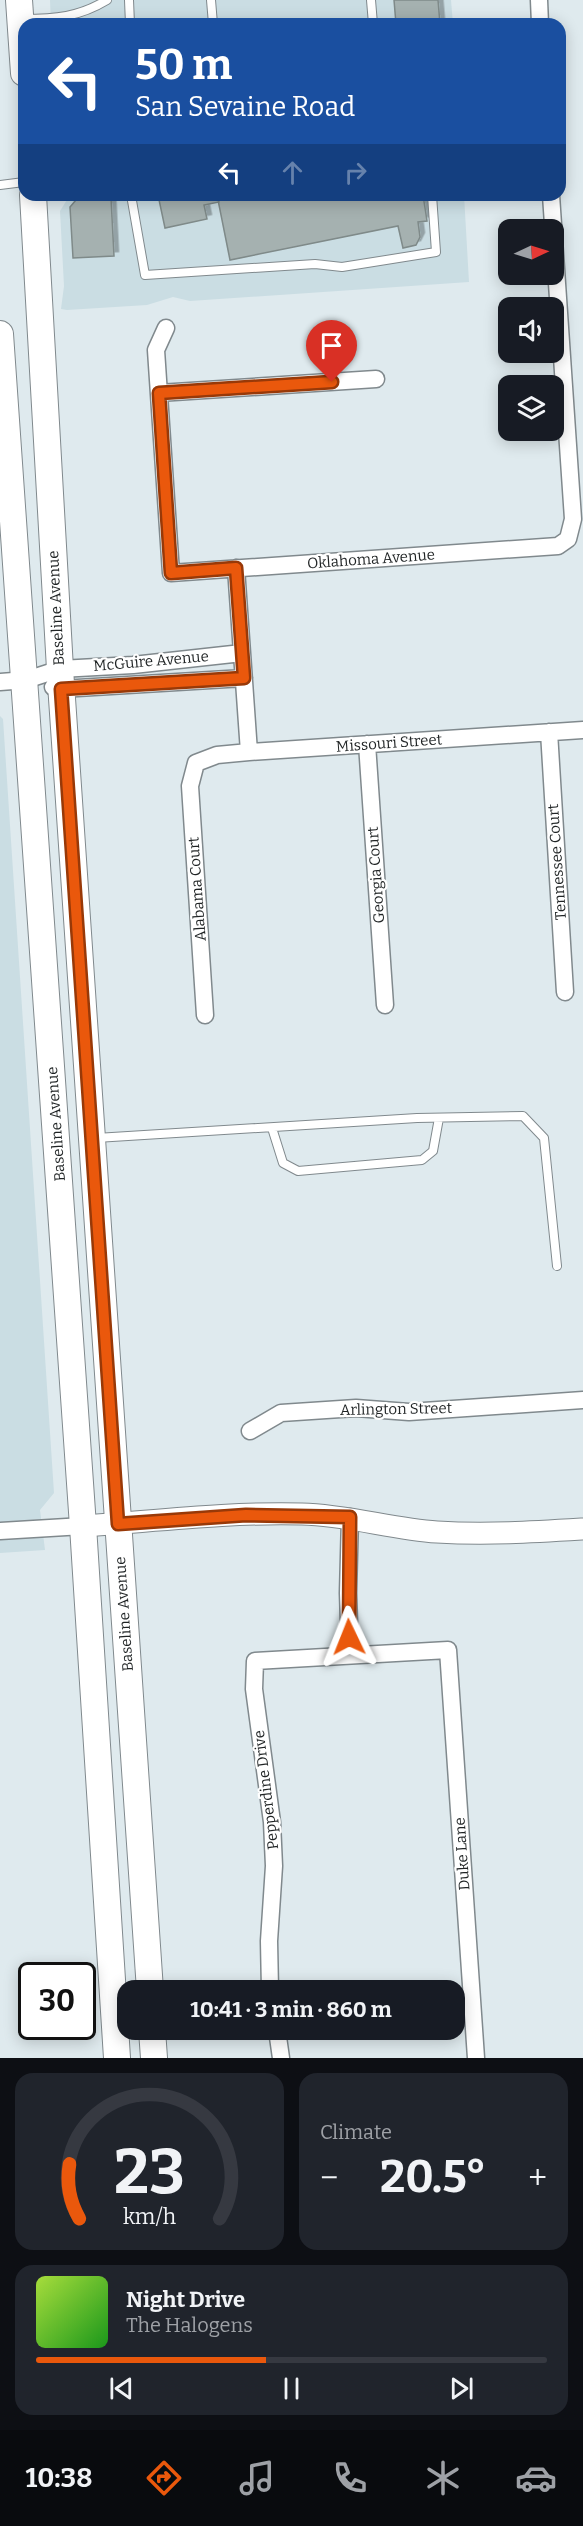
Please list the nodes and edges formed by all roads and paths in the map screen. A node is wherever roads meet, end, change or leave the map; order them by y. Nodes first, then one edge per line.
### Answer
1 (106, 0) edge
2 (129, 0) edge
3 (211, 0) edge
4 (371, 0) edge
5 (539, 0) edge
6 (94, 4) edge
7 (19, 9) edge
8 (54, 18) edge
9 (60, 18) edge
10 (130, 18) edge
11 (212, 18) edge
12 (372, 18) edge
13 (540, 18) edge
14 (18, 183) edge
15 (0, 185) edge
16 (33, 201) edge
17 (132, 201) edge
18 (432, 201) edge
19 (553, 201) edge
20 (166, 328) dead end
21 (0, 334) edge
22 (376, 379) dead end
23 (159, 393) junction
24 (576, 461) edge
25 (236, 568) junction
26 (242, 653) junction
27 (244, 678) junction
28 (60, 679) junction
29 (26, 680) junction
30 (0, 682) edge
31 (583, 730) edge
32 (549, 732) junction
33 (367, 744) junction
34 (249, 752) junction
35 (196, 763) joint
36 (565, 993) dead end
37 (385, 1005) dead end
38 (205, 1015) dead end
39 (439, 1118) junction
40 (272, 1128) junction
41 (92, 1138) junction
42 (557, 1266) dead end
43 (583, 1400) edge
44 (250, 1431) dead end
45 (350, 1517) junction
46 (118, 1524) junction
47 (83, 1526) junction
48 (583, 1529) edge
49 (0, 1531) edge
50 (350, 1654) junction
51 (149, 1980) edge
52 (270, 1980) edge
53 (153, 2040) edge
54 (278, 2040) edge
55 (117, 2058) edge
56 (154, 2058) edge
57 (281, 2058) edge
58 (476, 2058) edge

1 - 6 lane
2 - 10 lane
3 - 11 lane
4 - 12 lane
5 - 13 street
6 - 9 lane
7 - 8 lane
14 - 15 lane
16 - 28 main road, Baseline Avenue
17 - 18 lane
19 - 24 street
20 - 23 street
21 - 29 main road, Baseline Avenue
22 - 23 street
23 - 25 street, Oklahoma Avenue
24 - 25 street, Oklahoma Avenue
25 - 26 street
26 - 27 street
26 - 28 street, McGuire Avenue
27 - 28 street, McGuire Avenue
27 - 34 street
28 - 29 street, McGuire Avenue
28 - 41 main road, Baseline Avenue
29 - 30 street, McGuire Avenue
29 - 47 main road, Baseline Avenue
31 - 32 street, Missouri Street
32 - 33 street, Missouri Street
32 - 36 street, Tennessee Court
33 - 34 street, Missouri Street
33 - 37 street, Georgia Court
34 - 35 street, Missouri Street
35 - 38 street, Alabama Court
39 - 40 lane
39 - 40 lane
39 - 42 lane
40 - 41 lane
41 - 46 main road, Baseline Avenue
43 - 44 street, Arlington Street
45 - 46 street
45 - 48 street
45 - 50 street
46 - 47 street
46 - 51 main road, Baseline Avenue
47 - 49 street
47 - 55 main road, Baseline Avenue
50 - 52 street, Pepperdine Drive
50 - 58 street, Duke Lane
53 - 56 main road
54 - 57 street

